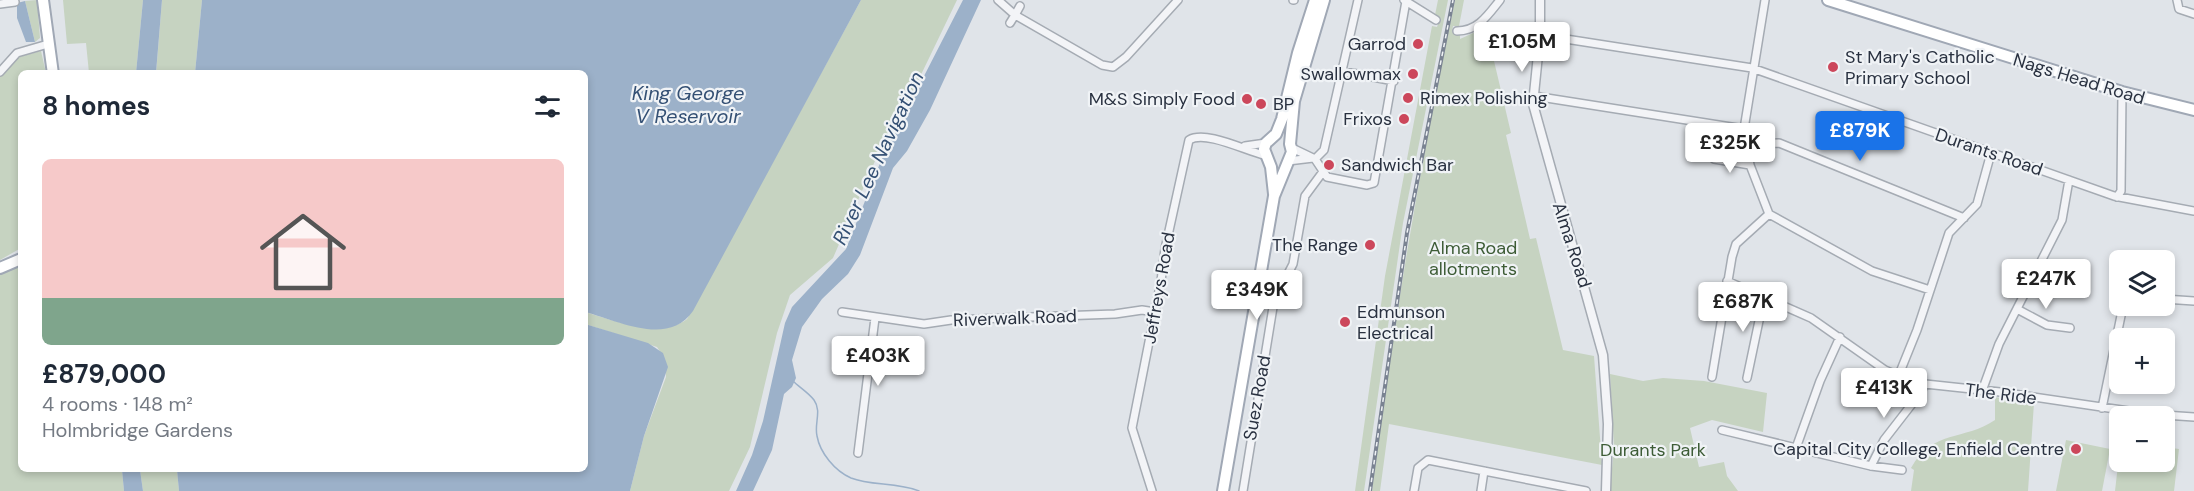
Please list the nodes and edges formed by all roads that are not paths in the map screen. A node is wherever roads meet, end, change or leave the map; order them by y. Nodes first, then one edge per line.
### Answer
1 (43, 0) edge
2 (998, 0) edge
3 (1178, 0) edge
4 (1315, 0) edge
5 (1324, 0) edge
6 (1358, 0) edge
7 (1500, 0) edge
8 (1540, 0) edge
9 (1765, 0) edge
10 (1828, 0) edge
11 (2177, 0) edge
12 (1405, 1) edge
13 (15, 2) dead end
14 (0, 4) edge
15 (1020, 6) dead end
16 (2194, 14) edge
17 (1015, 15) junction
18 (1436, 20) dead end
19 (1010, 23) dead end
20 (1457, 31) dead end
21 (1540, 35) junction
22 (48, 44) junction
23 (1752, 68) junction
24 (52, 70) edge
25 (1341, 71) junction
26 (0, 72) edge
27 (1394, 81) junction
28 (2122, 92) junction
29 (1534, 96) junction
30 (2194, 110) edge
31 (1744, 129) junction
32 (1270, 140) junction
33 (1747, 144) junction
34 (1245, 146) junction
35 (1291, 146) junction
36 (1991, 153) junction
37 (1265, 157) junction
38 (1314, 158) junction
39 (1714, 159) dead end
40 (1287, 162) junction
41 (1750, 165) junction
42 (1322, 173) junction
43 (2069, 180) junction
44 (1274, 196) junction
45 (2118, 197) junction
46 (2194, 211) edge
47 (1768, 214) junction
48 (1964, 218) junction
49 (18, 259) edge
50 (0, 268) edge
51 (1727, 281) junction
52 (1930, 290) junction
53 (1764, 297) junction
54 (2175, 300) edge
55 (2194, 301) edge
56 (2017, 309) junction
57 (842, 312) dead end
58 (1155, 312) junction
59 (2121, 316) edge
60 (874, 318) junction
61 (2070, 328) dead end
62 (1840, 337) junction
63 (1712, 377) dead end
64 (1898, 377) junction
65 (1747, 378) dead end
66 (1924, 384) junction
67 (1982, 391) junction
68 (2102, 408) junction
69 (2194, 417) edge
70 (1722, 430) dead end
71 (1796, 448) junction
72 (858, 453) dead end
73 (1871, 465) junction
74 (1902, 470) dead end
75 (1484, 471) junction
76 (1547, 482) junction
77 (1152, 491) edge
78 (1223, 491) edge
79 (1243, 491) edge
80 (1414, 491) edge
81 (1481, 491) edge
82 (1545, 491) edge
83 (1586, 491) edge
84 (1606, 491) edge

1 - 22 main road
2 - 17 street
3 - 17 street
4 - 32 main road
5 - 35 main road
6 - 25 street
7 - 20 street
8 - 21 street, Alma Road
9 - 23 street
10 - 28 main road, Nags Head Road
11 - 16 street
12 - 18 street
12 - 27 street
13 - 14 street
15 - 17 street
17 - 19 street
21 - 23 street, Durants Road
21 - 29 street, Alma Road
22 - 24 main road
22 - 26 street
23 - 31 street
23 - 36 street, Durants Road
25 - 27 street
25 - 38 street
27 - 42 street
28 - 30 main road, Nags Head Road
28 - 45 street
29 - 31 street
29 - 84 street, Alma Road
31 - 33 street
32 - 34 street, Jeffreys Road
32 - 35 main road
32 - 37 main road
33 - 41 street
33 - 48 street
34 - 37 street, Jeffreys Road
34 - 58 street, Jeffreys Road
35 - 38 street
35 - 40 main road
36 - 43 street, Durants Road
36 - 48 street
37 - 40 main road
37 - 44 main road
38 - 40 street
38 - 42 street
39 - 41 street
40 - 44 main road
41 - 47 street
42 - 79 street, Suez Road
43 - 45 street, Durants Road
43 - 56 street
44 - 78 main road
45 - 46 street, Durants Road
47 - 51 street
47 - 52 street
48 - 52 street
49 - 50 main road
51 - 53 street, The Ride
51 - 63 street
52 - 64 street
53 - 62 street, The Ride
53 - 65 street
54 - 55 street
56 - 61 street
56 - 67 street
57 - 60 street, Riverwalk Road
58 - 60 street, Riverwalk Road
58 - 77 street, Jeffreys Road
59 - 68 street
60 - 72 street
62 - 64 street, The Ride
62 - 71 street
64 - 66 street, The Ride
66 - 67 street, The Ride
66 - 73 street
67 - 68 street, The Ride
68 - 69 street, The Ride
70 - 71 street
71 - 73 street
73 - 74 street
75 - 76 street
75 - 80 street
75 - 81 street
76 - 82 street
76 - 83 street

